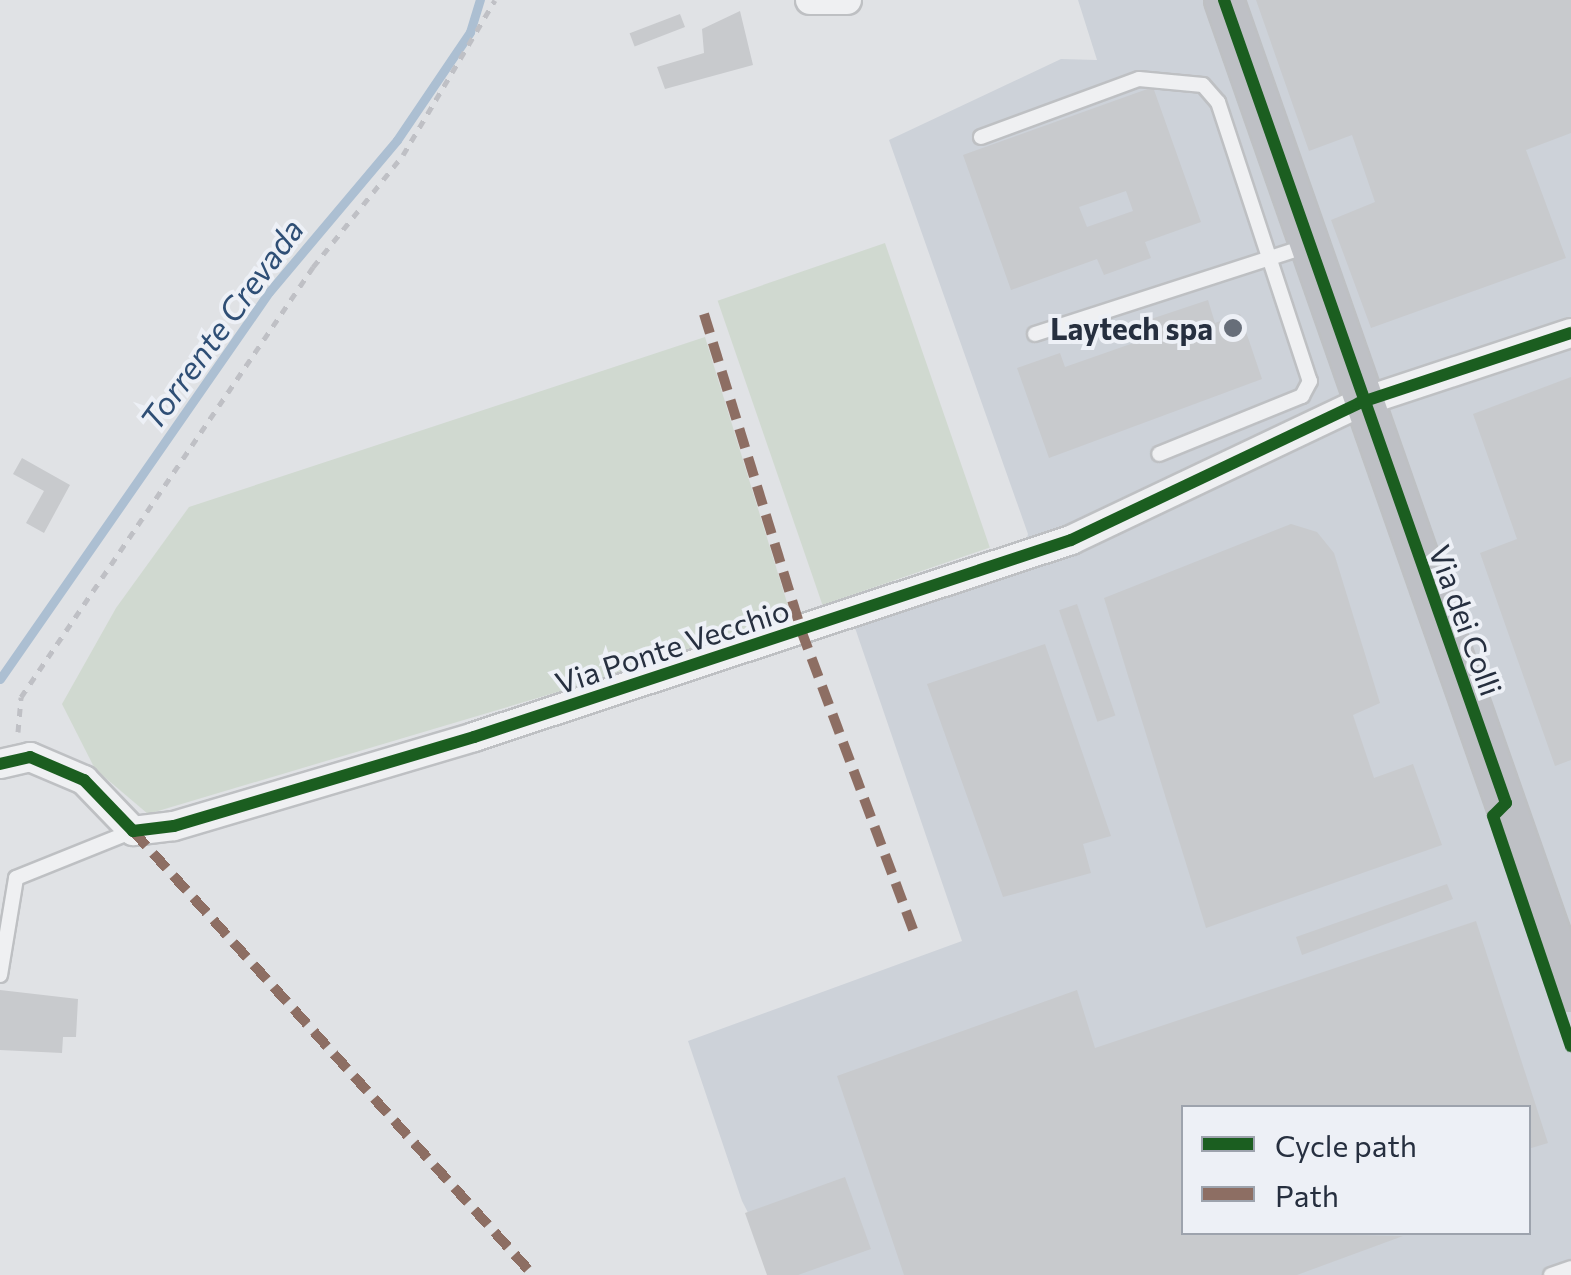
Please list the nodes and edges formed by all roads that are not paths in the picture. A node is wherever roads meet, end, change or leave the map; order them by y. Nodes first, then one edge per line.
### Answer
1 (810, 0) edge
2 (846, 0) edge
3 (1224, 0) edge
4 (981, 137) dead end
5 (1307, 246) junction
6 (1270, 258) junction
7 (1571, 333) edge
8 (1034, 334) dead end
9 (1359, 403) junction
10 (1159, 454) dead end
11 (0, 764) edge
12 (133, 831) junction
13 (0, 974) edge
14 (1571, 991) edge
15 (1571, 1268) edge
16 (1550, 1275) edge

1 - 2 street
3 - 5 street, Via dei Colli
4 - 6 lane
5 - 6 lane
5 - 9 street, Via dei Colli
6 - 8 lane
6 - 10 lane
7 - 9 street, Via Ponte Vecchio
9 - 12 street, Via Ponte Vecchio
9 - 14 street, Via dei Colli
11 - 12 street
12 - 13 lane, Via Ponte Vecchio
15 - 16 lane

